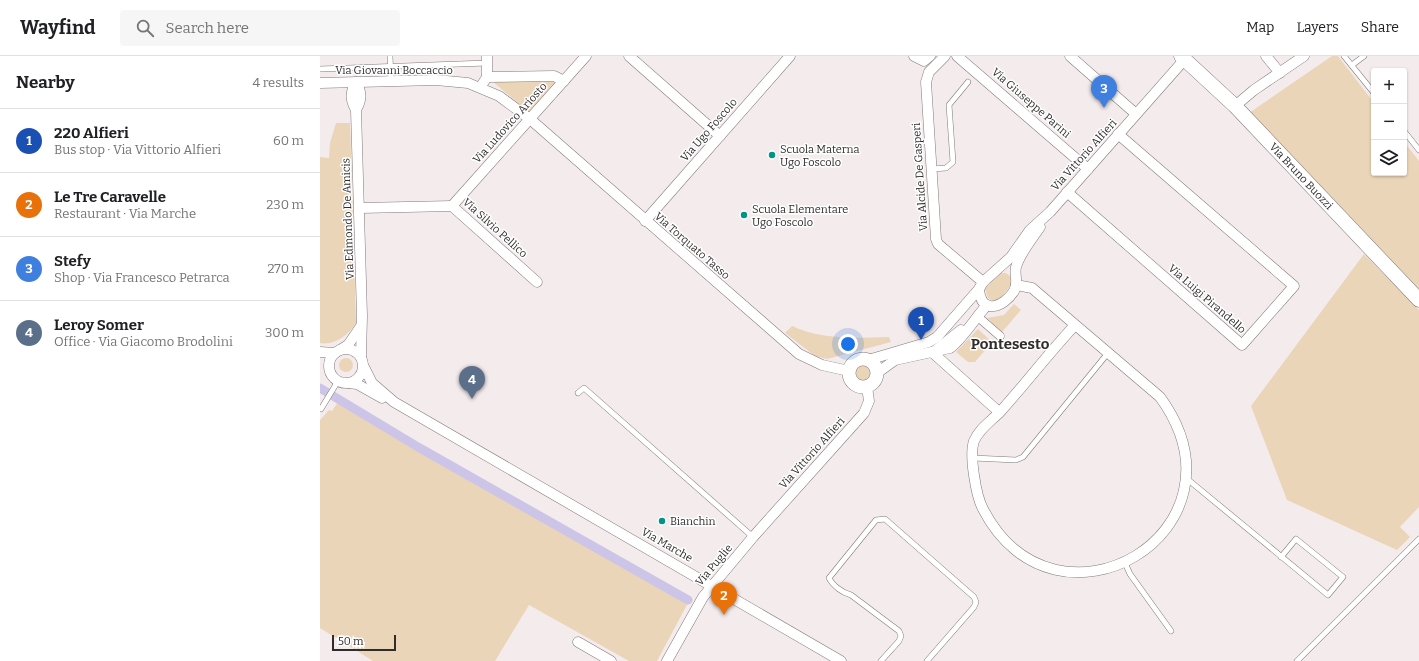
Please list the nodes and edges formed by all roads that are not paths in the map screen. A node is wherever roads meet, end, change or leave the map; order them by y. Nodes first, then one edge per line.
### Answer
1 (390, 56) edge
2 (586, 56) edge
3 (629, 56) edge
4 (790, 56) edge
5 (914, 56) edge
6 (930, 56) edge
7 (945, 56) edge
8 (957, 56) edge
9 (1070, 56) edge
10 (1266, 56) edge
11 (1304, 56) edge
12 (1344, 56) edge
13 (1364, 56) edge
14 (1183, 58) edge
15 (487, 60) edge
16 (1352, 65) junction
17 (391, 66) junction
18 (320, 69) edge
19 (1280, 73) junction
20 (487, 77) junction
21 (564, 80) junction
22 (391, 81) junction
23 (356, 82) junction
24 (968, 82) dead end
25 (320, 83) edge
26 (480, 87) junction
27 (1371, 89) edge
28 (1235, 106) junction
29 (1136, 114) junction
30 (530, 119) junction
31 (1118, 134) junction
32 (1407, 135) edge
33 (720, 136) junction
34 (1419, 150) edge
35 (932, 169) junction
36 (1088, 169) junction
37 (1067, 192) junction
38 (452, 206) junction
39 (360, 208) junction
40 (1050, 212) junction
41 (645, 221) junction
42 (1000, 268) junction
43 (1015, 280) junction
44 (537, 282) dead end
45 (981, 286) junction
46 (1419, 300) edge
47 (987, 305) junction
48 (975, 318) junction
49 (1075, 325) junction
50 (361, 326) junction
51 (1000, 336) dead end
52 (337, 351) junction
53 (320, 352) edge
54 (933, 353) junction
55 (1108, 353) junction
56 (361, 356) junction
57 (868, 360) junction
58 (320, 363) edge
59 (364, 367) junction
60 (850, 371) junction
61 (330, 373) junction
62 (877, 373) junction
63 (338, 381) junction
64 (349, 383) junction
65 (867, 386) junction
66 (578, 393) dead end
67 (394, 402) junction
68 (321, 409) edge
69 (999, 412) junction
70 (973, 458) junction
71 (1186, 478) junction
72 (760, 529) joint
73 (753, 537) junction
74 (1419, 539) edge
75 (1281, 557) junction
76 (1125, 563) junction
77 (711, 586) junction
78 (1171, 631) dead end
79 (578, 642) dead end
80 (610, 661) edge
81 (667, 661) edge
82 (841, 661) edge
83 (881, 661) edge
84 (927, 661) edge
85 (1297, 661) edge

1 - 17 lane
2 - 21 street, Via Ludovico Ariosto
3 - 33 street
4 - 33 street, Via Ugo Foscolo
5 - 6 street
7 - 35 street, Via Alcide De Gasperi
8 - 36 street, Via Giuseppe Parini
9 - 29 street
10 - 19 street
11 - 19 street
12 - 16 lane
13 - 16 lane
14 - 28 main road, Via Bruno Buozzi
14 - 29 street, Via Vittorio Alfieri
15 - 17 lane
15 - 20 street
16 - 27 lane
17 - 18 lane
17 - 22 lane
19 - 28 street
20 - 21 street
20 - 26 street
21 - 30 street, Via Ludovico Ariosto
22 - 23 street, Via Giovanni Boccaccio
22 - 26 street, Via Giovanni Boccaccio
23 - 25 street, Via Giovanni Boccaccio
23 - 39 street, Via Edmondo De Amicis
24 - 35 lane
26 - 30 street, Via Giovanni Boccaccio
28 - 46 main road, Via Bruno Buozzi
29 - 31 street, Via Vittorio Alfieri
30 - 38 street, Via Ludovico Ariosto
30 - 41 street, Via Torquato Tasso
31 - 36 street, Via Vittorio Alfieri
31 - 37 street, Via Luigi Pirandello
32 - 34 lane
33 - 41 street, Via Ugo Foscolo
35 - 45 street, Via Alcide De Gasperi
36 - 37 street, Via Vittorio Alfieri
37 - 40 street, Via Vittorio Alfieri
38 - 39 street, Via Silvio Pellico
38 - 44 street, Via Silvio Pellico
39 - 50 street, Via Edmondo De Amicis
40 - 42 street, Via Vittorio Alfieri
40 - 43 street, Via Vittorio Alfieri
41 - 60 street, Via Torquato Tasso
42 - 43 street
42 - 45 street, Via Vittorio Alfieri
43 - 47 street, Via Vittorio Alfieri
43 - 49 street
45 - 47 street
45 - 57 street, Via Vittorio Alfieri
47 - 48 street
48 - 51 street
48 - 54 street
49 - 55 street
49 - 69 street
50 - 52 street
50 - 56 street, Via Edmondo De Amicis
52 - 53 street
52 - 56 street
52 - 61 street
54 - 62 street
54 - 69 street
55 - 70 lane
55 - 71 street
56 - 59 street
57 - 60 street
57 - 62 street
58 - 61 street
59 - 64 street
59 - 67 street
60 - 65 street
61 - 63 street
62 - 65 street
63 - 64 street
63 - 68 lane
64 - 67 street
65 - 72 street, Via Vittorio Alfieri
66 - 73 lane
67 - 77 street, Via Marche
69 - 70 street
70 - 76 street
71 - 75 lane
71 - 76 street
72 - 73 street, Via Puglie
73 - 77 street, Via Puglie
74 - 85 lane
75 - 75 lane
76 - 78 lane
77 - 81 street, Via Puglie
77 - 82 street, Via Marche
79 - 80 street
83 - 84 lane

